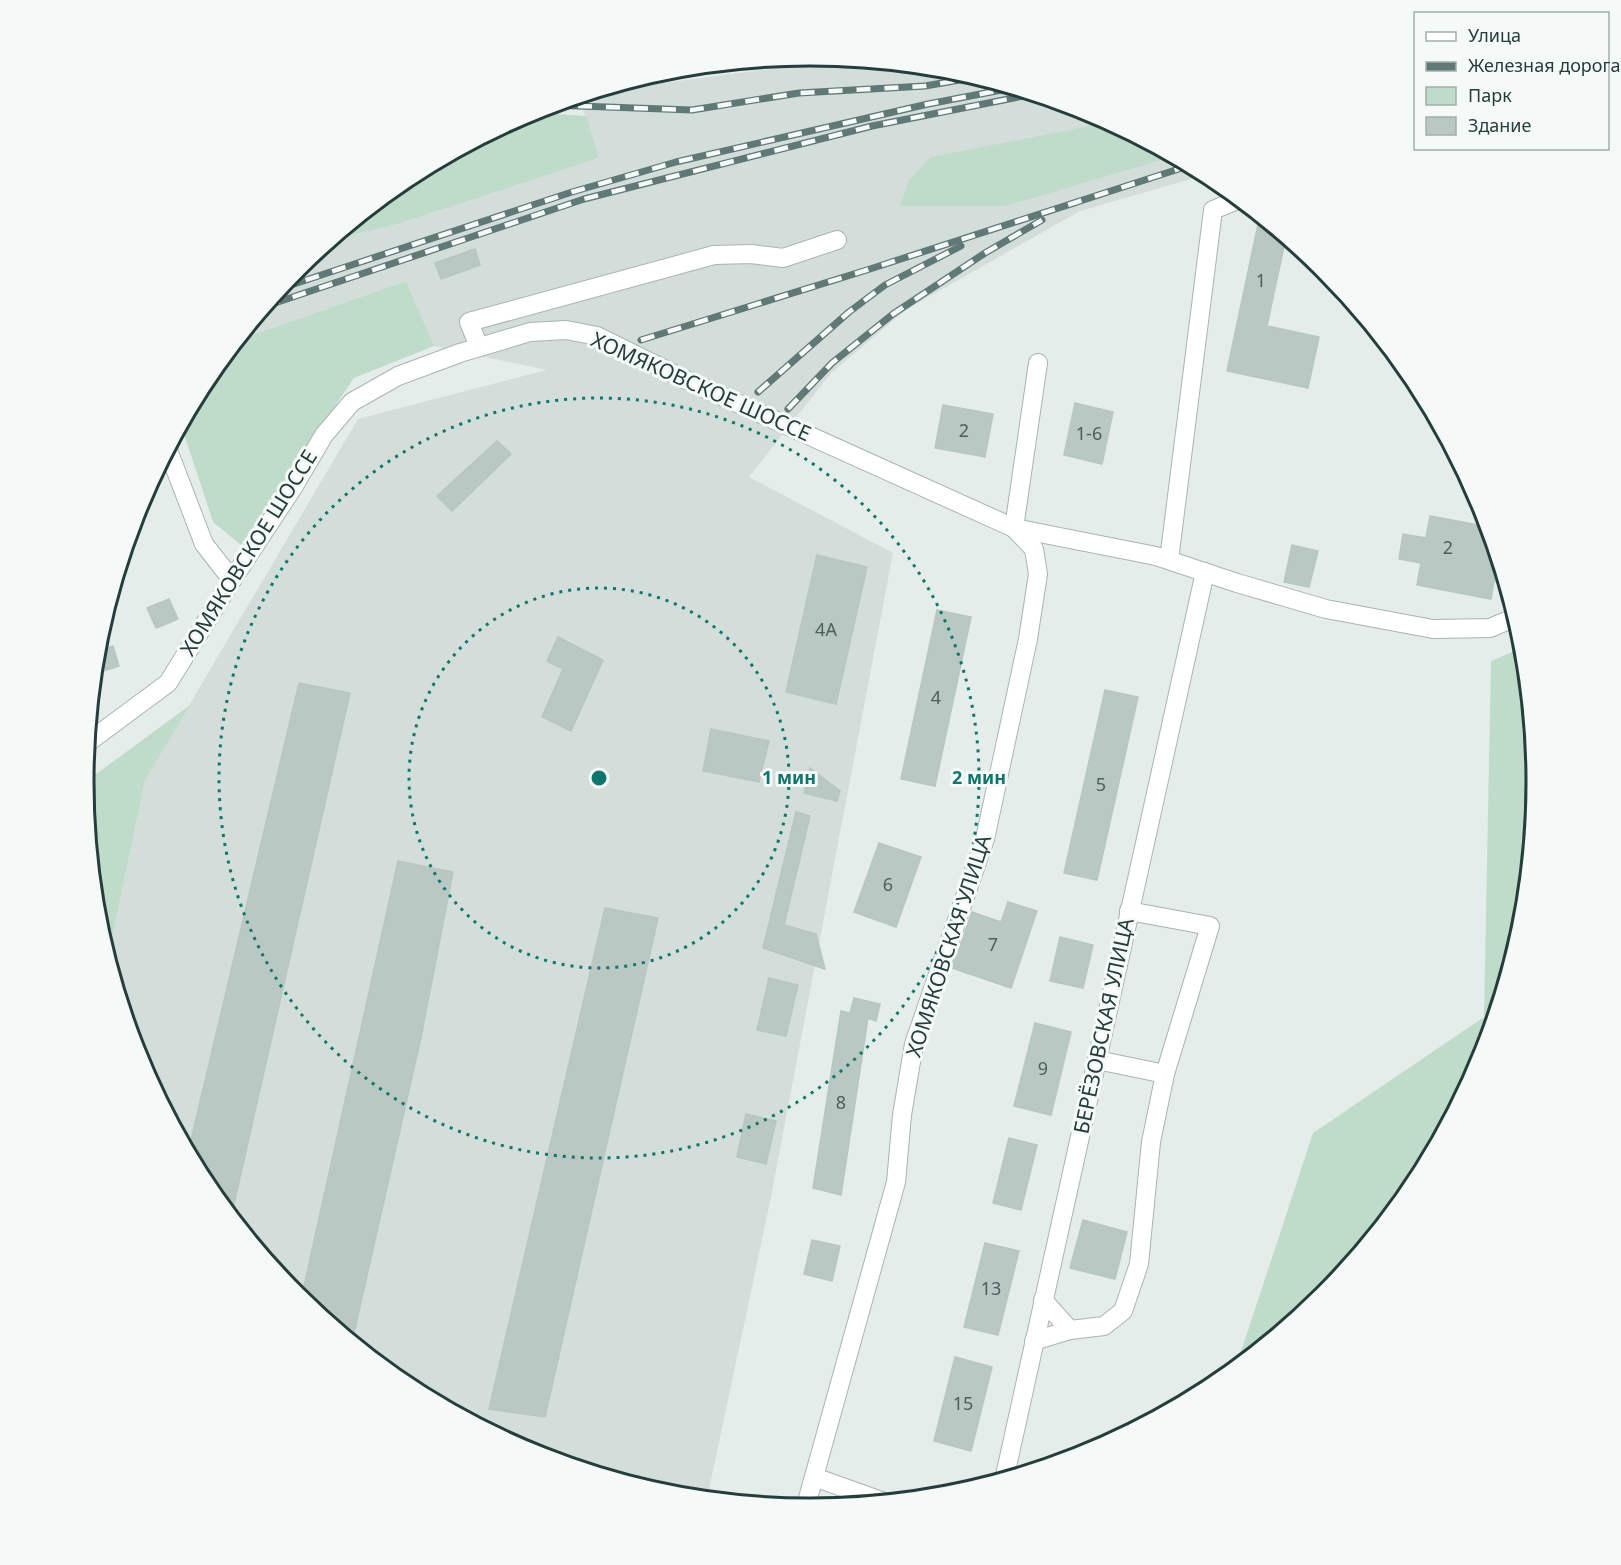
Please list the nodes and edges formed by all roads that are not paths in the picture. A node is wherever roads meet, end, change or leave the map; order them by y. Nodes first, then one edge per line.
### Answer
1 (1231, 203) edge
2 (837, 240) dead end
3 (479, 347) junction
4 (1038, 363) dead end
5 (172, 459) edge
6 (1014, 528) junction
7 (1169, 560) junction
8 (1205, 572) junction
9 (232, 580) junction
10 (1508, 620) edge
11 (96, 736) edge
12 (1129, 911) junction
13 (1097, 1060) junction
14 (1165, 1074) junction
15 (1043, 1300) junction
16 (1070, 1330) junction
17 (1034, 1341) junction
18 (1006, 1472) edge
19 (814, 1477) junction
20 (867, 1496) edge
21 (808, 1499) edge

1 - 7 street
2 - 3 street
3 - 6 street, ХОМЯКОВСКОЕ ШОССЕ
3 - 9 street, ХОМЯКОВСКОЕ ШОССЕ
4 - 6 street
5 - 9 street
6 - 7 street
6 - 19 street, ХОМЯКОВСКАЯ УЛИЦА
7 - 8 street
8 - 10 street
8 - 12 street, БЕРЁЗОВСКАЯ УЛИЦА
9 - 11 street, ХОМЯКОВСКОЕ ШОССЕ
12 - 13 street, БЕРЁЗОВСКАЯ УЛИЦА
12 - 14 street
13 - 14 street
13 - 15 street, БЕРЁЗОВСКАЯ УЛИЦА
14 - 16 street
15 - 16 street
15 - 17 street, БЕРЁЗОВСКАЯ УЛИЦА
16 - 17 street
17 - 18 street, БЕРЁЗОВСКАЯ УЛИЦА
19 - 20 street
19 - 21 street, ХОМЯКОВСКАЯ УЛИЦА

